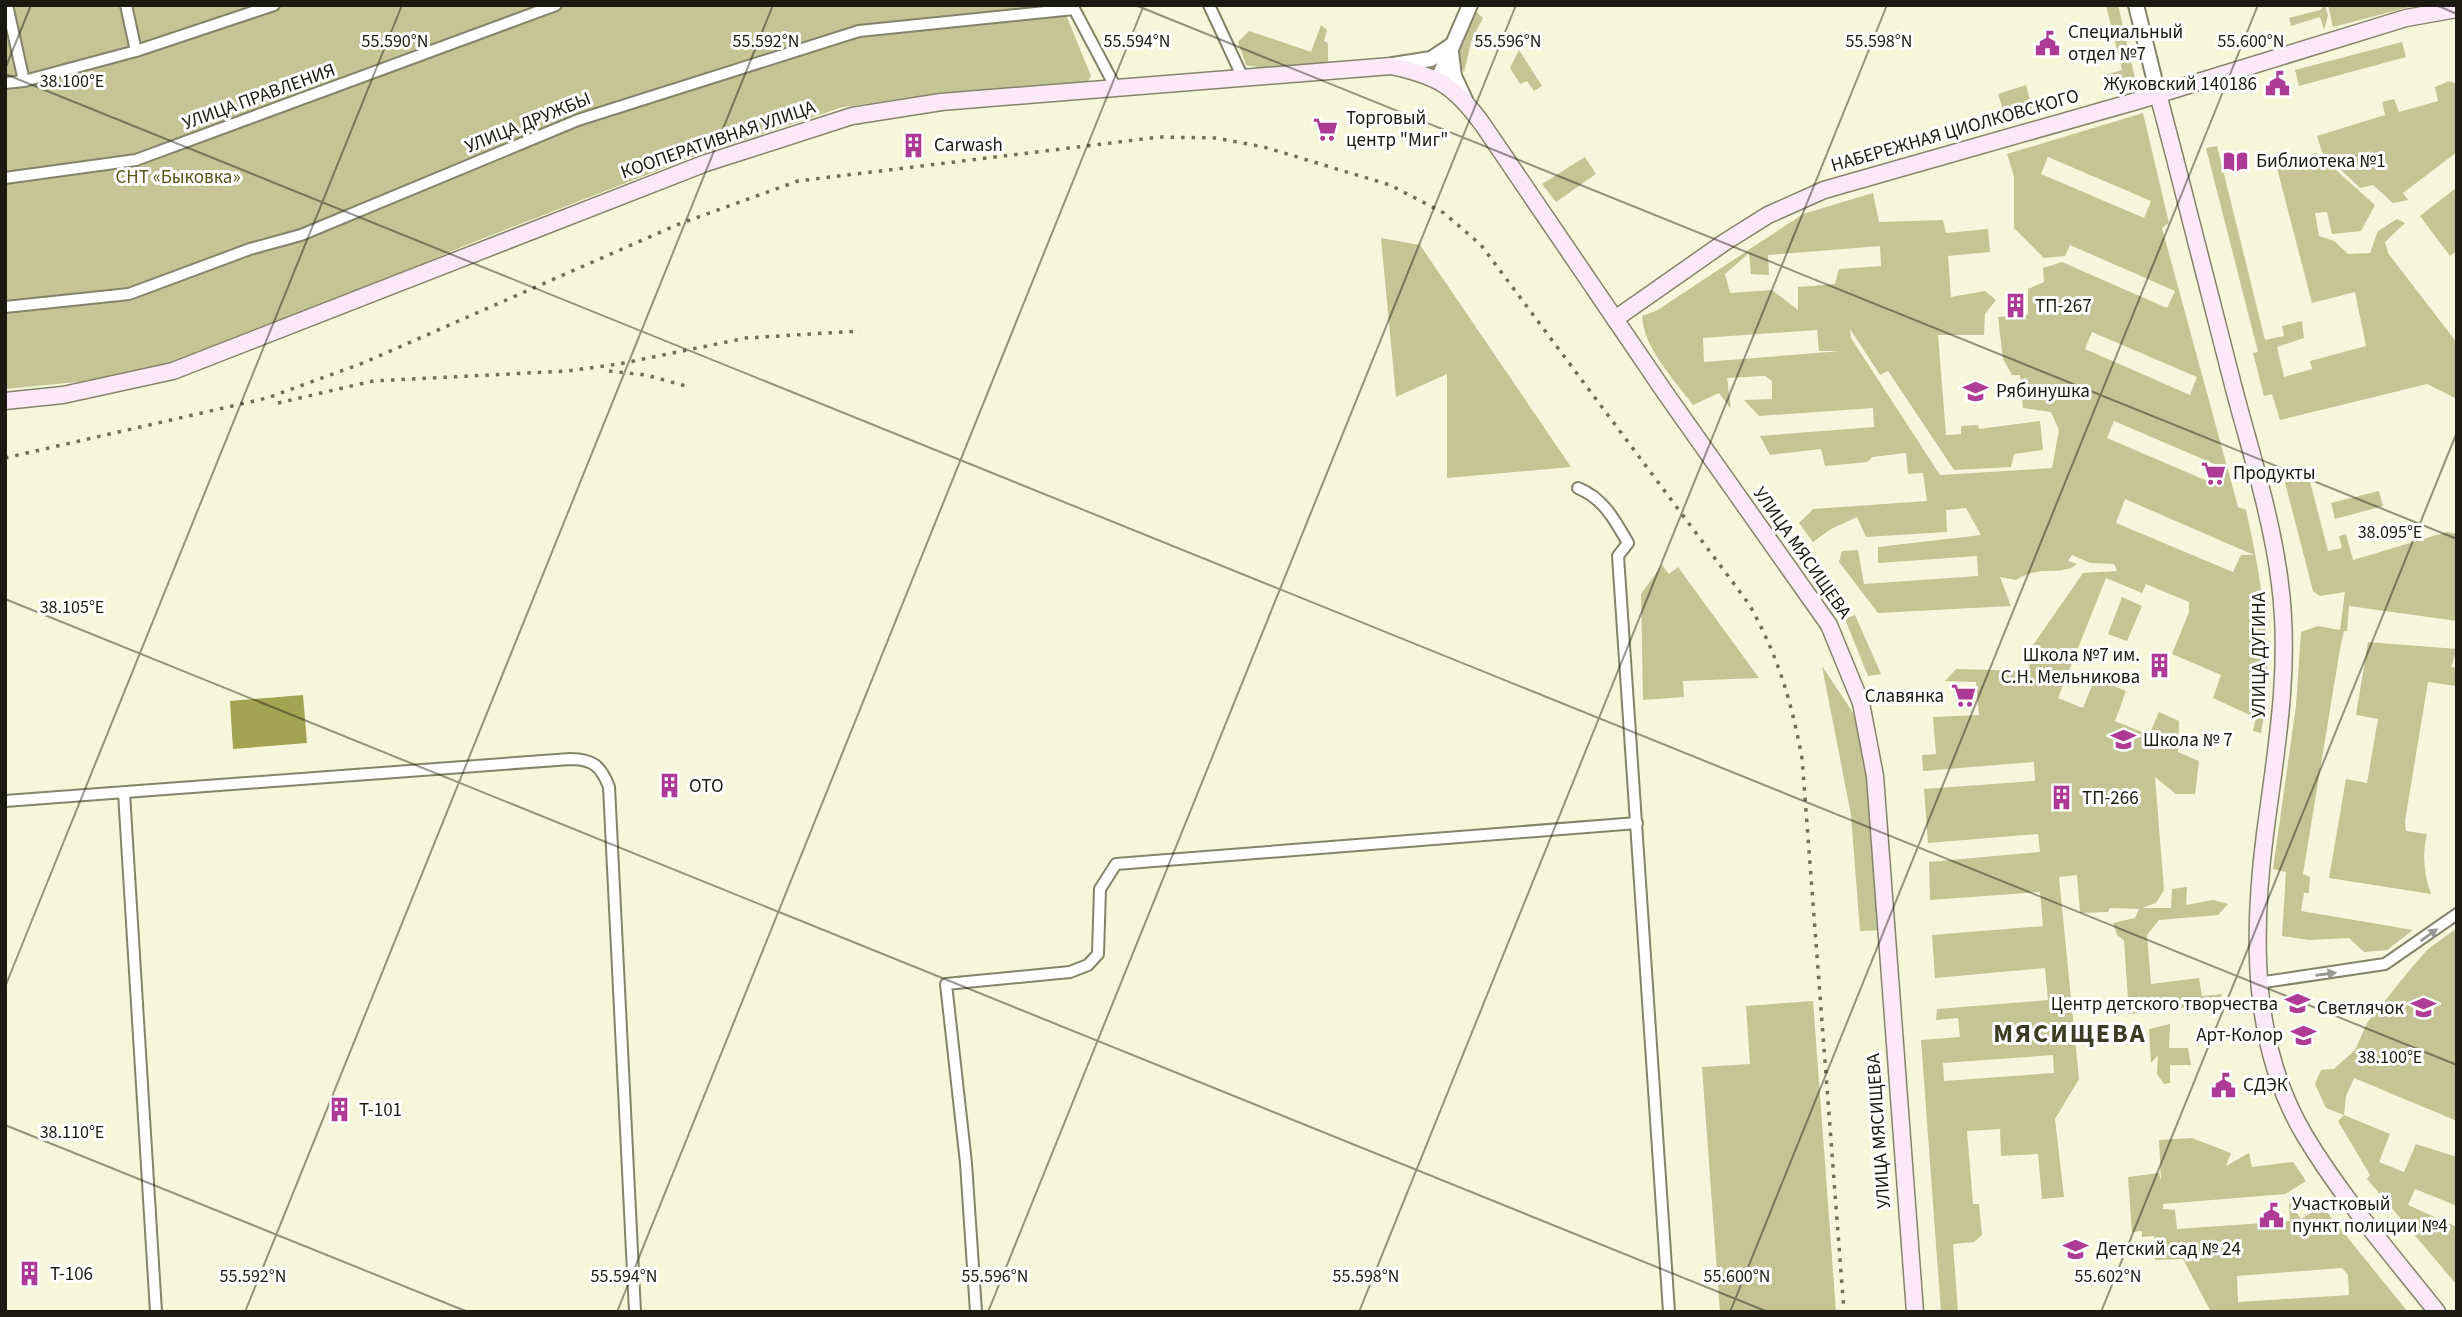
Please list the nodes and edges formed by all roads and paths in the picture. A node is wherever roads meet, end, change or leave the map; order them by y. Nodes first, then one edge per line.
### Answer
1 (8, 5) edge
2 (126, 5) edge
3 (274, 5) edge
4 (556, 5) edge
5 (1209, 5) edge
6 (1470, 5) edge
7 (2136, 5) edge
8 (1073, 7) edge
9 (2457, 9) edge
10 (239, 11) edge
11 (1453, 44) junction
12 (136, 51) junction
13 (1391, 66) junction
14 (1243, 79) junction
15 (1438, 79) junction
16 (24, 81) junction
17 (5, 83) edge
18 (1117, 90) junction
19 (2158, 94) junction
20 (1467, 103) junction
21 (5, 178) edge
22 (5, 307) edge
23 (1615, 319) junction
24 (5, 401) edge
25 (1578, 488) dead end
26 (124, 793) junction
27 (5, 801) edge
28 (1637, 823) junction
29 (2457, 914) edge
30 (2258, 983) junction
31 (156, 1312) edge
32 (635, 1312) edge
33 (976, 1312) edge
34 (1669, 1312) edge
35 (1915, 1312) edge
36 (2437, 1312) edge

1 - 16 street
2 - 12 street
3 - 10 street
4 - 21 street, УЛИЦА ПРАВЛЕНИЯ
5 - 14 street
6 - 11 street
7 - 19 street, УЛИЦА ДУГИНА
8 - 18 street
8 - 22 street, УЛИЦА ДРУЖБЫ
9 - 19 main road, НАБЕРЕЖНАЯ ЦИОЛКОВСКОГО
10 - 12 street
11 - 13 street
11 - 15 street
11 - 20 street
12 - 16 street
13 - 14 main road, КООПЕРАТИВНАЯ УЛИЦА
13 - 15 main road, КООПЕРАТИВНАЯ УЛИЦА
14 - 18 main road, КООПЕРАТИВНАЯ УЛИЦА
15 - 20 main road, КООПЕРАТИВНАЯ УЛИЦА
16 - 17 street
18 - 24 main road, КООПЕРАТИВНАЯ УЛИЦА
19 - 23 main road, НАБЕРЕЖНАЯ ЦИОЛКОВСКОГО
19 - 30 main road, УЛИЦА ДУГИНА
20 - 23 main road, УЛИЦА МЯСИЩЕВА
23 - 35 main road, УЛИЦА МЯСИЩЕВА
25 - 28 street
26 - 27 street
26 - 31 street
26 - 32 street
28 - 33 street
28 - 34 street
30 -> 29 street
30 - 36 main road, УЛИЦА ДУГИНА

